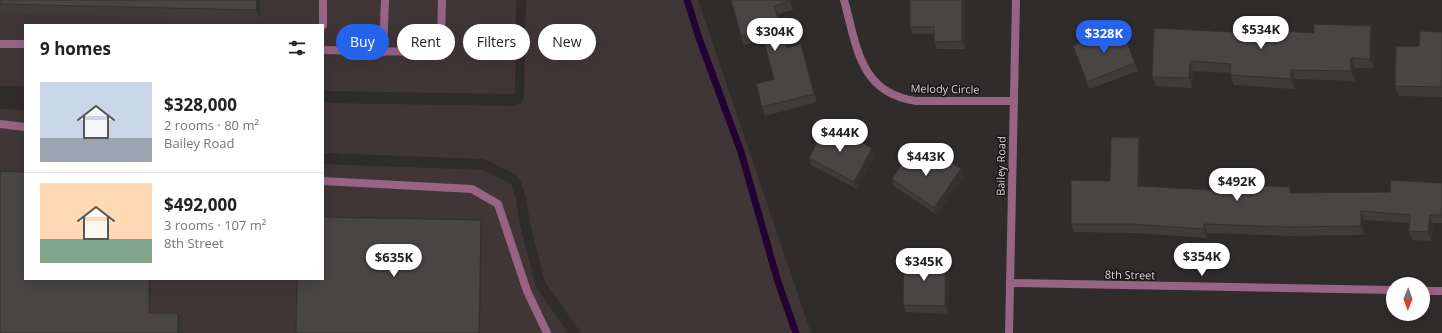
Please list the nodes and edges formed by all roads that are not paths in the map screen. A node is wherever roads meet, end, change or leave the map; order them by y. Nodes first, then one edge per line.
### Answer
1 (323, 0) edge
2 (385, 0) edge
3 (442, 0) edge
4 (844, 0) edge
5 (1016, 0) edge
6 (323, 24) edge
7 (385, 24) edge
8 (0, 44) edge
9 (24, 44) edge
10 (324, 50) edge
11 (336, 50) edge
12 (389, 52) edge
13 (1013, 100) junction
14 (0, 124) edge
15 (24, 127) edge
16 (324, 181) edge
17 (1010, 283) junction
18 (1386, 290) edge
19 (1430, 291) edge
20 (1442, 291) edge
21 (547, 333) edge
22 (1009, 333) edge

1 - 6 street
2 - 7 street
3 - 12 street
4 - 13 street, Melody Circle
5 - 13 street, Bailey Road
8 - 9 street
10 - 11 street
13 - 17 street, Bailey Road
14 - 15 street
16 - 21 street
17 - 18 street, 8th Street
17 - 22 street, Bailey Road
19 - 20 street

